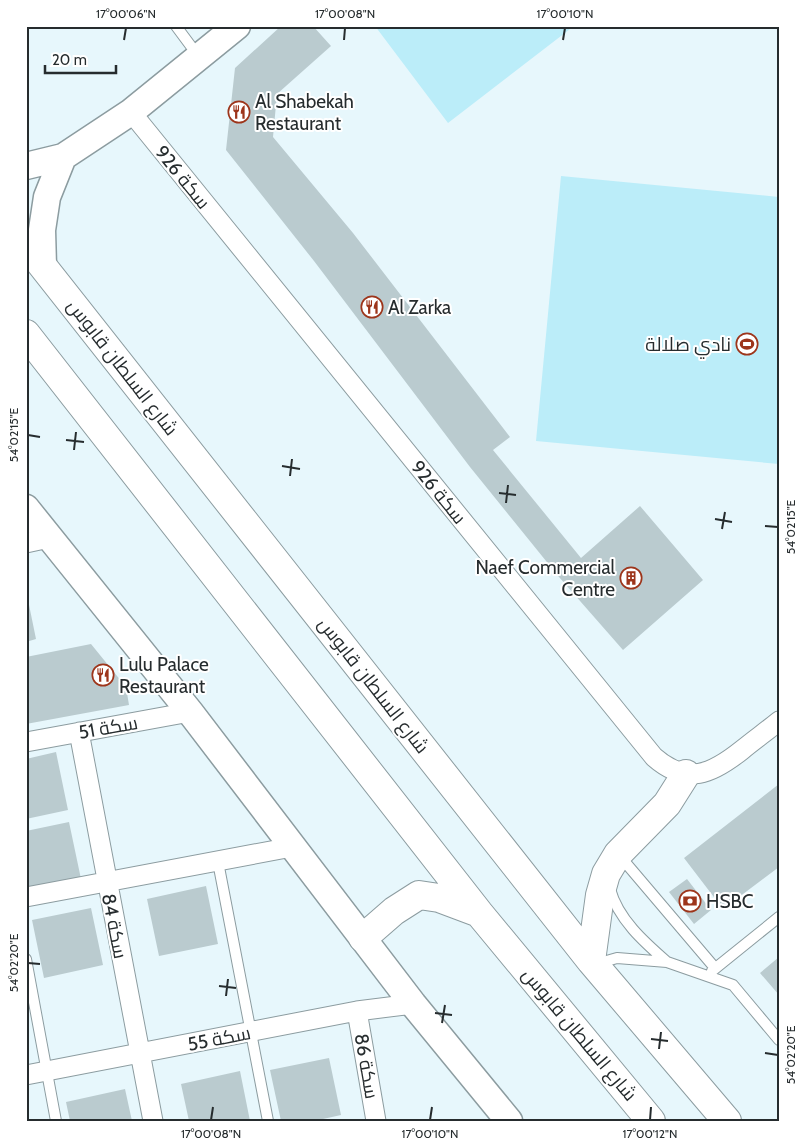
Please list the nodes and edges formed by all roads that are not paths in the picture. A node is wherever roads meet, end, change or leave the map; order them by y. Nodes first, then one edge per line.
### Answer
1 (176, 26) edge
2 (237, 26) edge
3 (199, 57) junction
4 (131, 112) junction
5 (63, 157) junction
6 (26, 166) edge
7 (34, 255) edge
8 (26, 334) edge
9 (26, 508) edge
10 (38, 541) edge
11 (190, 712) junction
12 (779, 721) edge
13 (78, 732) junction
14 (26, 742) edge
15 (686, 774) junction
16 (292, 847) junction
17 (218, 862) junction
18 (612, 864) junction
19 (107, 883) junction
20 (26, 897) edge
21 (479, 913) junction
22 (779, 917) edge
23 (363, 938) junction
24 (26, 959) edge
25 (667, 962) junction
26 (593, 963) junction
27 (715, 968) junction
28 (707, 975) junction
29 (413, 1004) junction
30 (357, 1011) junction
31 (251, 1032) junction
32 (779, 1040) edge
33 (140, 1053) junction
34 (47, 1071) junction
35 (26, 1075) edge
36 (56, 1121) edge
37 (152, 1121) edge
38 (268, 1121) edge
39 (376, 1121) edge
40 (509, 1121) edge
41 (651, 1121) edge
42 (728, 1121) edge

1 - 3 lane
2 - 3 street
3 - 4 street
4 - 5 street
4 - 15 street, سكة 926
5 - 6 street
5 - 7 street
7 - 26 highway, شارع السلطان قابوس
8 - 21 highway, شارع السلطان قابوس
9 - 10 street
10 - 11 street
11 - 13 street, سكة 51
11 - 16 street
12 - 15 street
13 - 14 street, سكة 51
13 - 19 street, سكة 84
15 - 18 highway
16 - 17 street
16 - 23 street
17 - 19 street
17 - 31 lane
18 - 25 lane
18 - 26 highway
18 - 27 lane
19 - 20 street
19 - 33 street, سكة 84
21 - 23 highway
21 - 41 highway, شارع السلطان قابوس
22 - 27 lane
23 - 29 street
24 - 34 lane
25 - 26 lane
25 - 28 lane
26 - 42 highway, شارع السلطان قابوس
27 - 28 lane
28 - 32 lane
29 - 30 street, سكة 55
29 - 40 street
30 - 31 street, سكة 55
30 - 39 street, سكة 86
31 - 33 street, سكة 55
31 - 38 lane
33 - 34 street, سكة 55
33 - 37 street, سكة 84
34 - 35 street, سكة 55
34 - 36 lane

